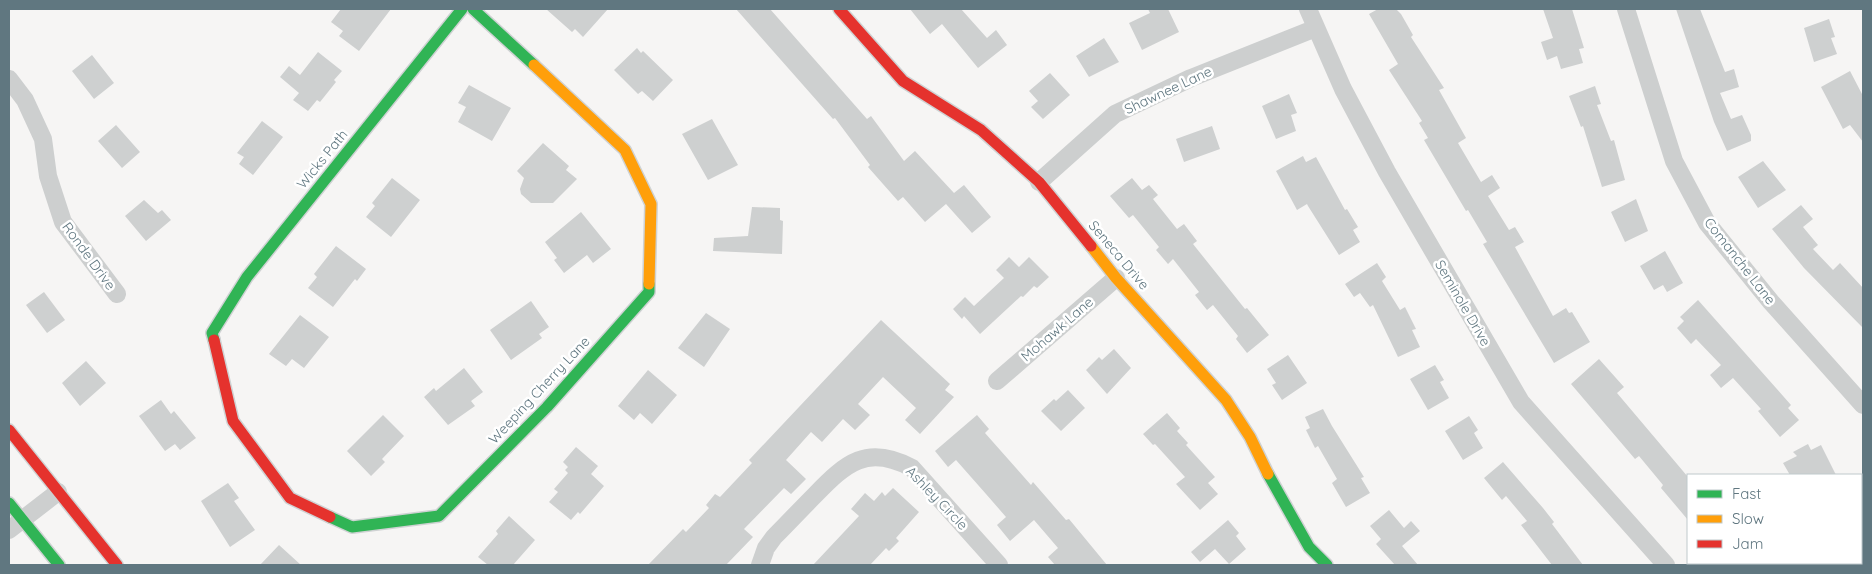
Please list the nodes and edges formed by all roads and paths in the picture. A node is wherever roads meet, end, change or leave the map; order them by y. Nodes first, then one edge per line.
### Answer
1 (462, 9) edge
2 (473, 9) edge
3 (839, 9) edge
4 (1308, 9) edge
5 (1626, 9) edge
6 (1316, 28) junction
7 (9, 79) edge
8 (1039, 182) junction
9 (1116, 278) junction
10 (117, 294) dead end
11 (212, 333) joint
12 (997, 381) dead end
13 (1863, 405) edge
14 (9, 430) edge
15 (58, 492) junction
16 (9, 503) edge
17 (16, 525) edge
18 (59, 565) edge
19 (117, 565) edge
20 (760, 565) edge
21 (999, 565) edge
22 (1327, 565) edge
23 (1666, 565) edge

1 - 11 street, Wicks Path
2 - 11 street, Weeping Cherry Lane
3 - 8 street, Seneca Drive
4 - 6 street, Seminole Drive
5 - 13 street, Comanche Lane
6 - 8 street, Shawnee Lane
6 - 23 street, Seminole Drive
7 - 10 street, Ronde Drive
8 - 9 street, Seneca Drive
9 - 12 street, Mohawk Lane
9 - 22 street, Seneca Drive
14 - 15 street
15 - 17 street
15 - 19 street
16 - 17 street
17 - 18 street
20 - 21 street, Ashley Circle

